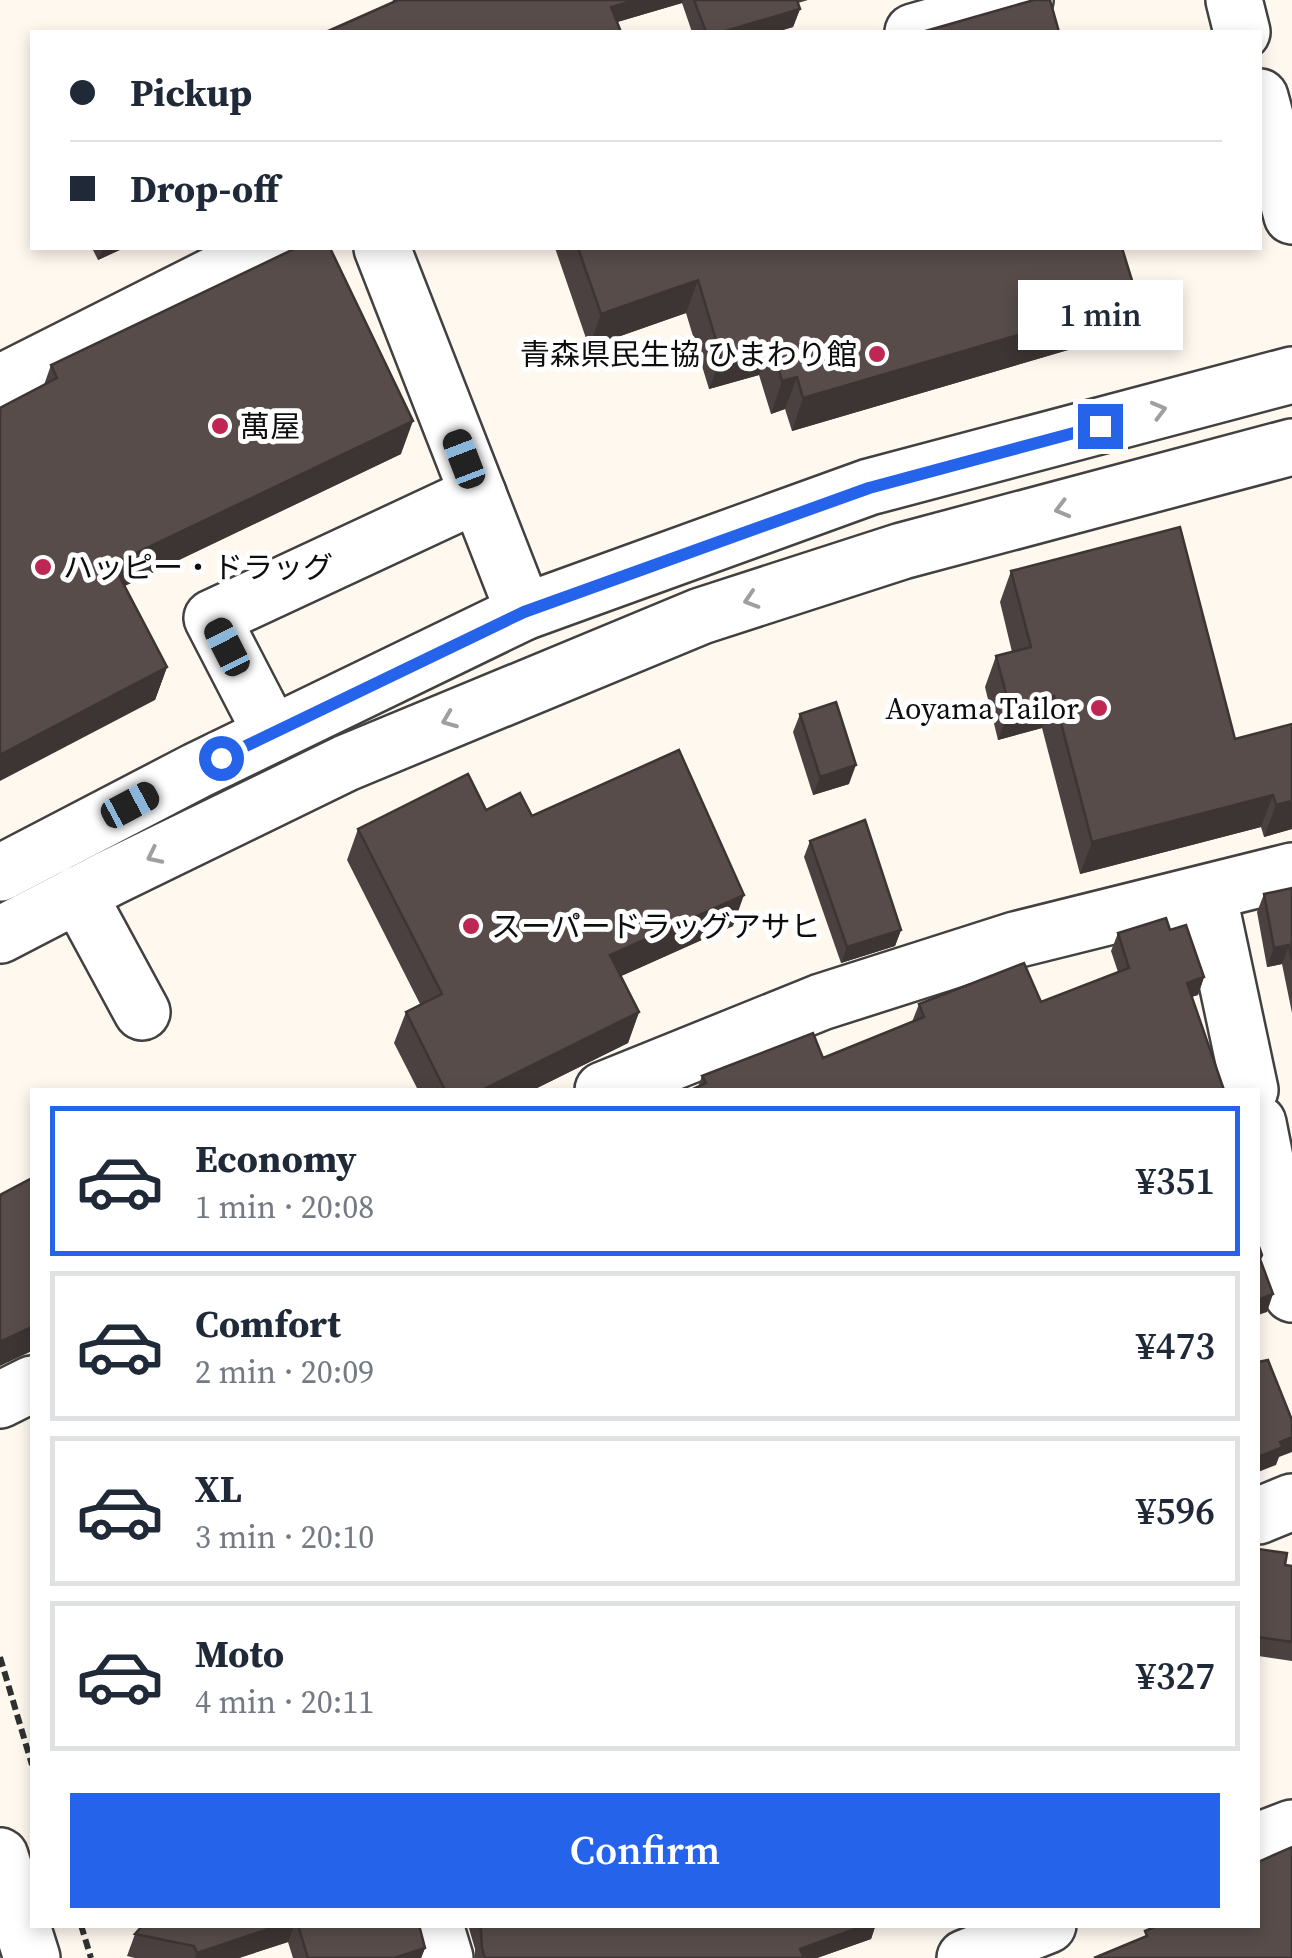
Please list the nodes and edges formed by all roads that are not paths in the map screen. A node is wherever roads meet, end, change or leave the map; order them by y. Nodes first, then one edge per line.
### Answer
1 (1025, 0) edge
2 (1234, 0) edge
3 (920, 30) edge
4 (1242, 30) edge
5 (1262, 104) edge
6 (1292, 216) edge
7 (264, 250) edge
8 (383, 250) edge
9 (1292, 375) edge
10 (0, 384) edge
11 (1292, 448) edge
12 (478, 494) junction
13 (524, 612) junction
14 (272, 734) junction
15 (1292, 871) edge
16 (0, 873) edge
17 (1208, 893) junction
18 (78, 894) junction
19 (0, 935) edge
20 (142, 1012) dead end
21 (608, 1088) edge
22 (1250, 1088) edge
23 (1260, 1151) edge
24 (1292, 1294) edge
25 (30, 1385) edge
26 (0, 1400) edge
27 (1292, 1502) edge
28 (1260, 1515) edge
29 (1292, 1828) edge
30 (1260, 1840) edge
31 (0, 1856) edge
32 (436, 1928) edge
33 (1040, 1928) edge
34 (17, 1936) edge
35 (445, 1958) edge
36 (965, 1958) edge

1 - 3 street
2 - 4 street
5 - 6 street
7 - 10 street
8 - 12 street
13 -> 9 street
11 -> 18 street
12 - 13 street
12 - 14 street
13 - 14 street
14 - 16 street
15 - 17 street
17 - 21 street
17 - 22 street
18 - 19 street
18 - 20 street
23 - 24 street
25 - 26 street
27 - 28 street
29 - 30 street
31 - 34 street
32 - 35 street
33 - 36 street

